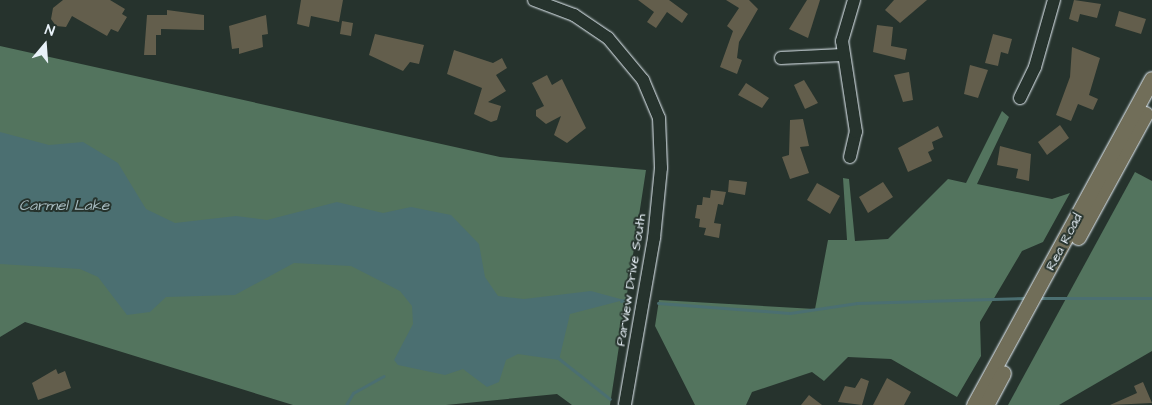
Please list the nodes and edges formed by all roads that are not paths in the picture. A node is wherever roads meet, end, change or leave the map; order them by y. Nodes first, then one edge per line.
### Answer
1 (534, 0) edge
2 (854, 0) edge
3 (1054, 0) edge
4 (842, 55) junction
5 (781, 58) dead end
6 (1152, 78) edge
7 (1020, 98) dead end
8 (1152, 100) edge
9 (850, 157) dead end
10 (1061, 257) junction
11 (1022, 331) junction
12 (625, 405) edge
13 (974, 405) edge
14 (986, 405) edge

1 - 12 street, Parview Drive South
2 - 4 street
3 - 7 street
4 - 5 street
4 - 9 street
6 - 10 main road, Rea Road
8 - 10 main road, Rea Road
10 - 11 main road, Rea Road
11 - 13 main road, Rea Road
11 - 14 main road, Rea Road

